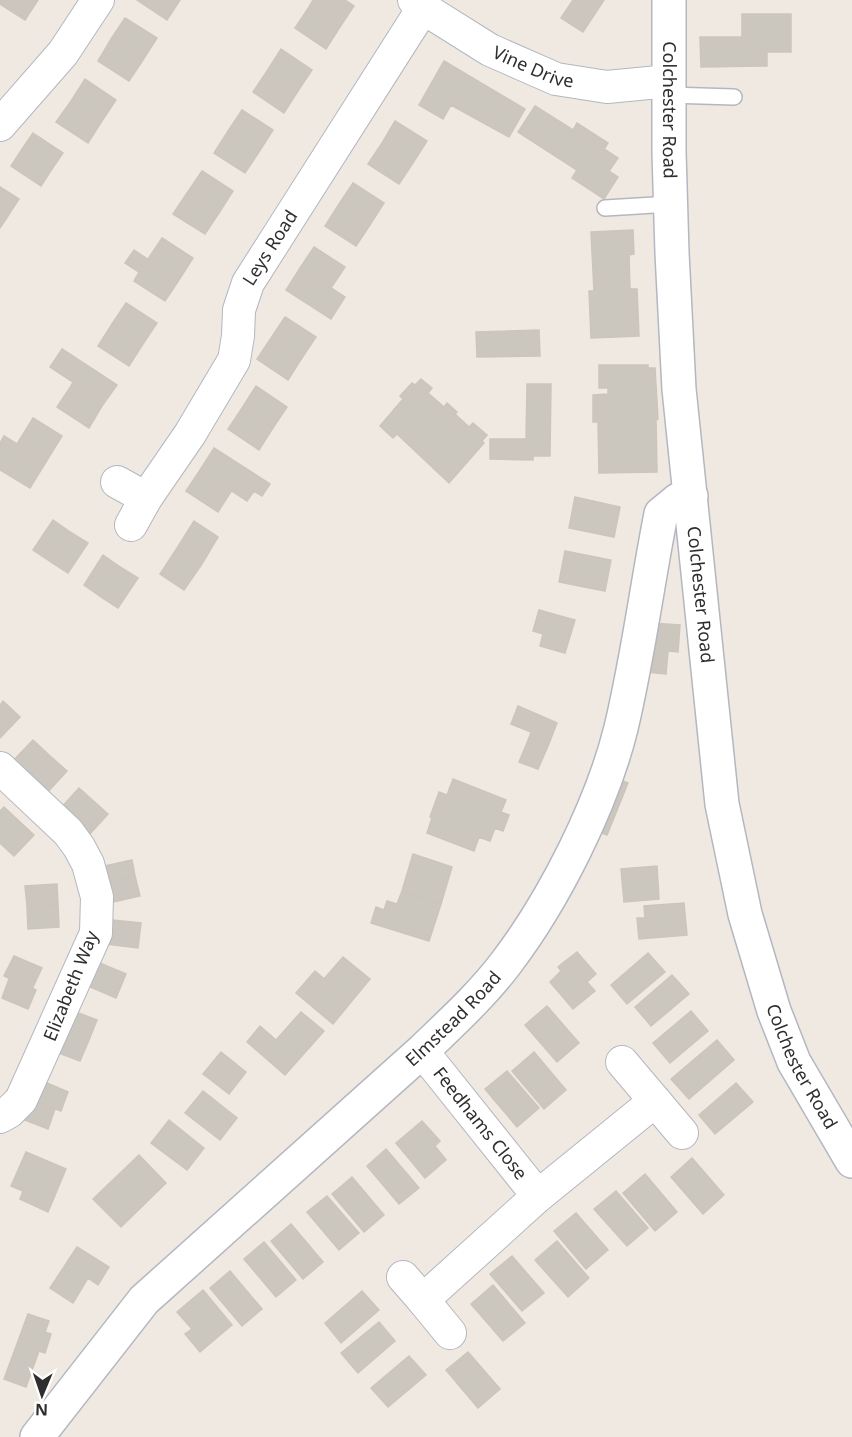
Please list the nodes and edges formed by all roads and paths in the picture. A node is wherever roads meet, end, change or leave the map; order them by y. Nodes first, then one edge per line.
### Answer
1 (98, 0) edge
2 (669, 0) edge
3 (418, 4) edge
4 (669, 88) junction
5 (734, 97) dead end
6 (0, 125) edge
7 (671, 204) junction
8 (605, 208) dead end
9 (117, 482) dead end
10 (691, 496) junction
11 (0, 768) edge
12 (422, 1051) junction
13 (622, 1062) dead end
14 (655, 1101) junction
15 (0, 1117) edge
16 (682, 1133) dead end
17 (852, 1161) edge
18 (538, 1196) junction
19 (403, 1277) dead end
20 (423, 1300) junction
21 (450, 1333) dead end
22 (37, 1437) edge

1 - 6 street
2 - 4 main road, Colchester Road
3 - 4 street, Vine Drive
3 - 9 street, Leys Road
4 - 5 lane
4 - 7 main road, Colchester Road
7 - 8 lane
7 - 10 main road, Colchester Road
10 - 12 main road, Elmstead Road
10 - 17 main road, Colchester Road
11 - 15 street, Elizabeth Way
12 - 18 street, Feedhams Close
12 - 22 main road, Elmstead Road
13 - 14 street
14 - 16 street
14 - 18 street, Feedhams Close
18 - 20 street, Feedhams Close
19 - 20 street
20 - 21 street

